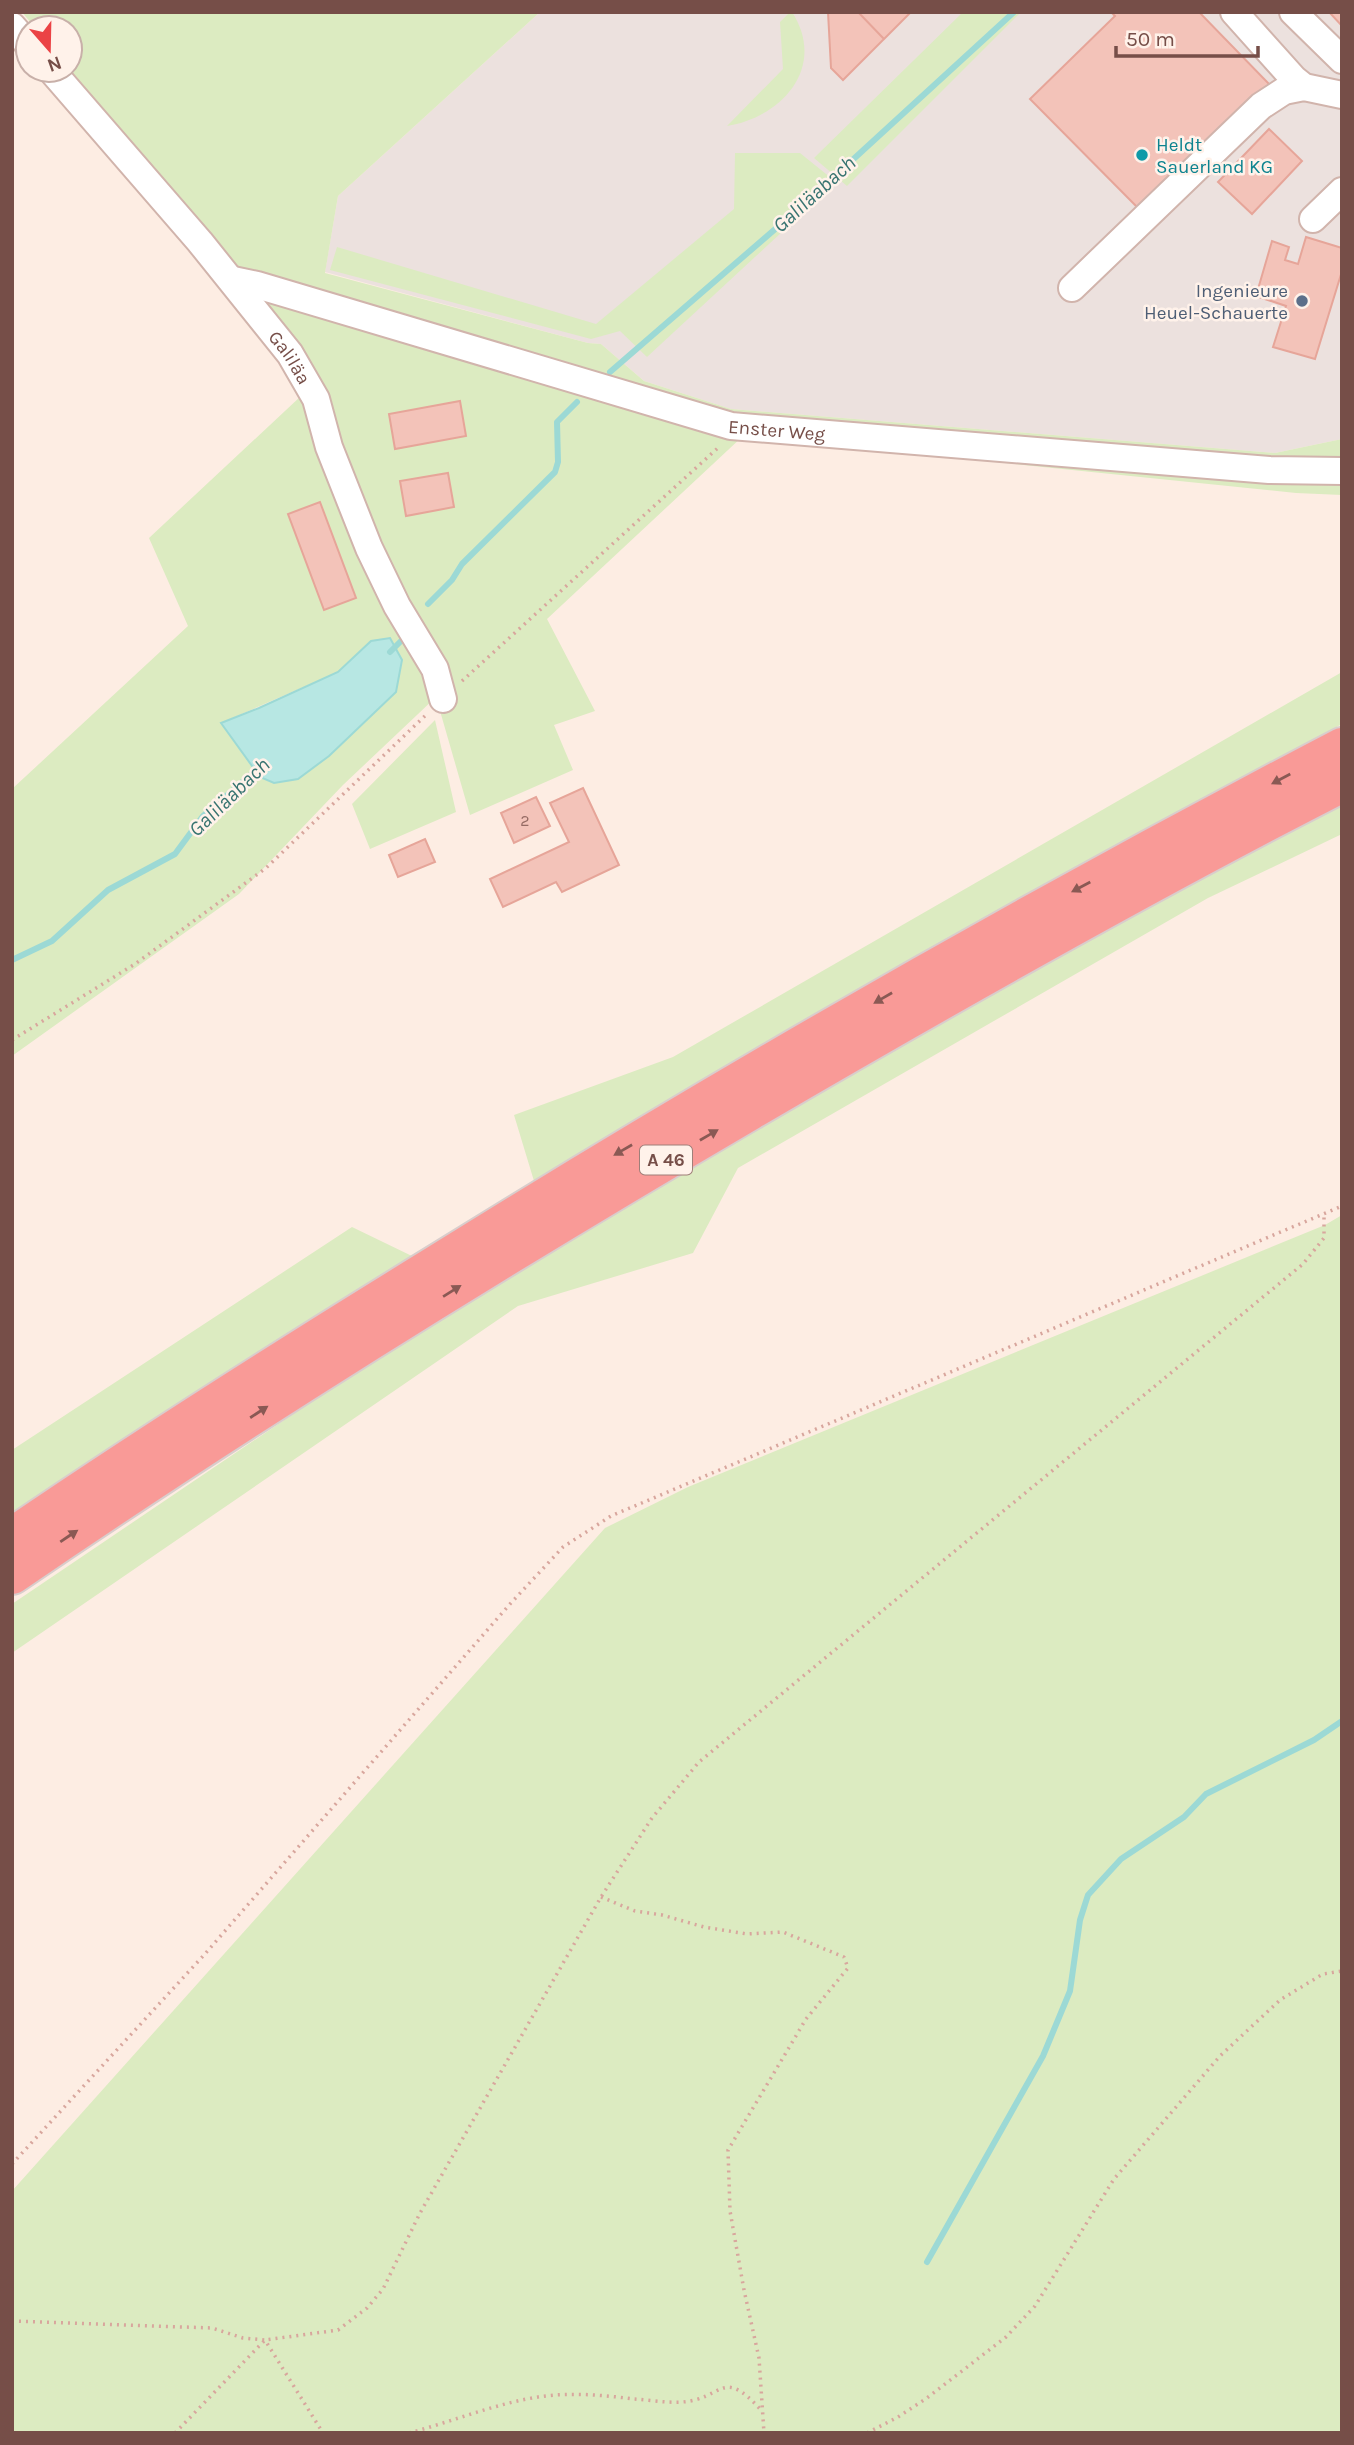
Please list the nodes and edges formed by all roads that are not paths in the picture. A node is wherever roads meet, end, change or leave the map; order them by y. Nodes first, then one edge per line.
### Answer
1 (1234, 12) edge
2 (1293, 12) edge
3 (1342, 60) edge
4 (63, 84) edge
5 (1304, 87) junction
6 (1342, 95) edge
7 (1342, 191) edge
8 (1313, 219) dead end
9 (233, 280) junction
10 (1072, 288) dead end
11 (1342, 471) edge
12 (443, 699) road end
13 (1342, 747) edge
14 (1342, 783) edge
15 (12, 1537) edge
16 (12, 1575) edge

1 - 5 street
2 - 3 street
4 - 9 street, Galiläa
5 - 6 street
5 - 10 street
7 - 8 street
9 - 11 street, Enster Weg
9 - 12 street, Galiläa
13 -> 15 highway, A 46
16 -> 14 highway, A 46

